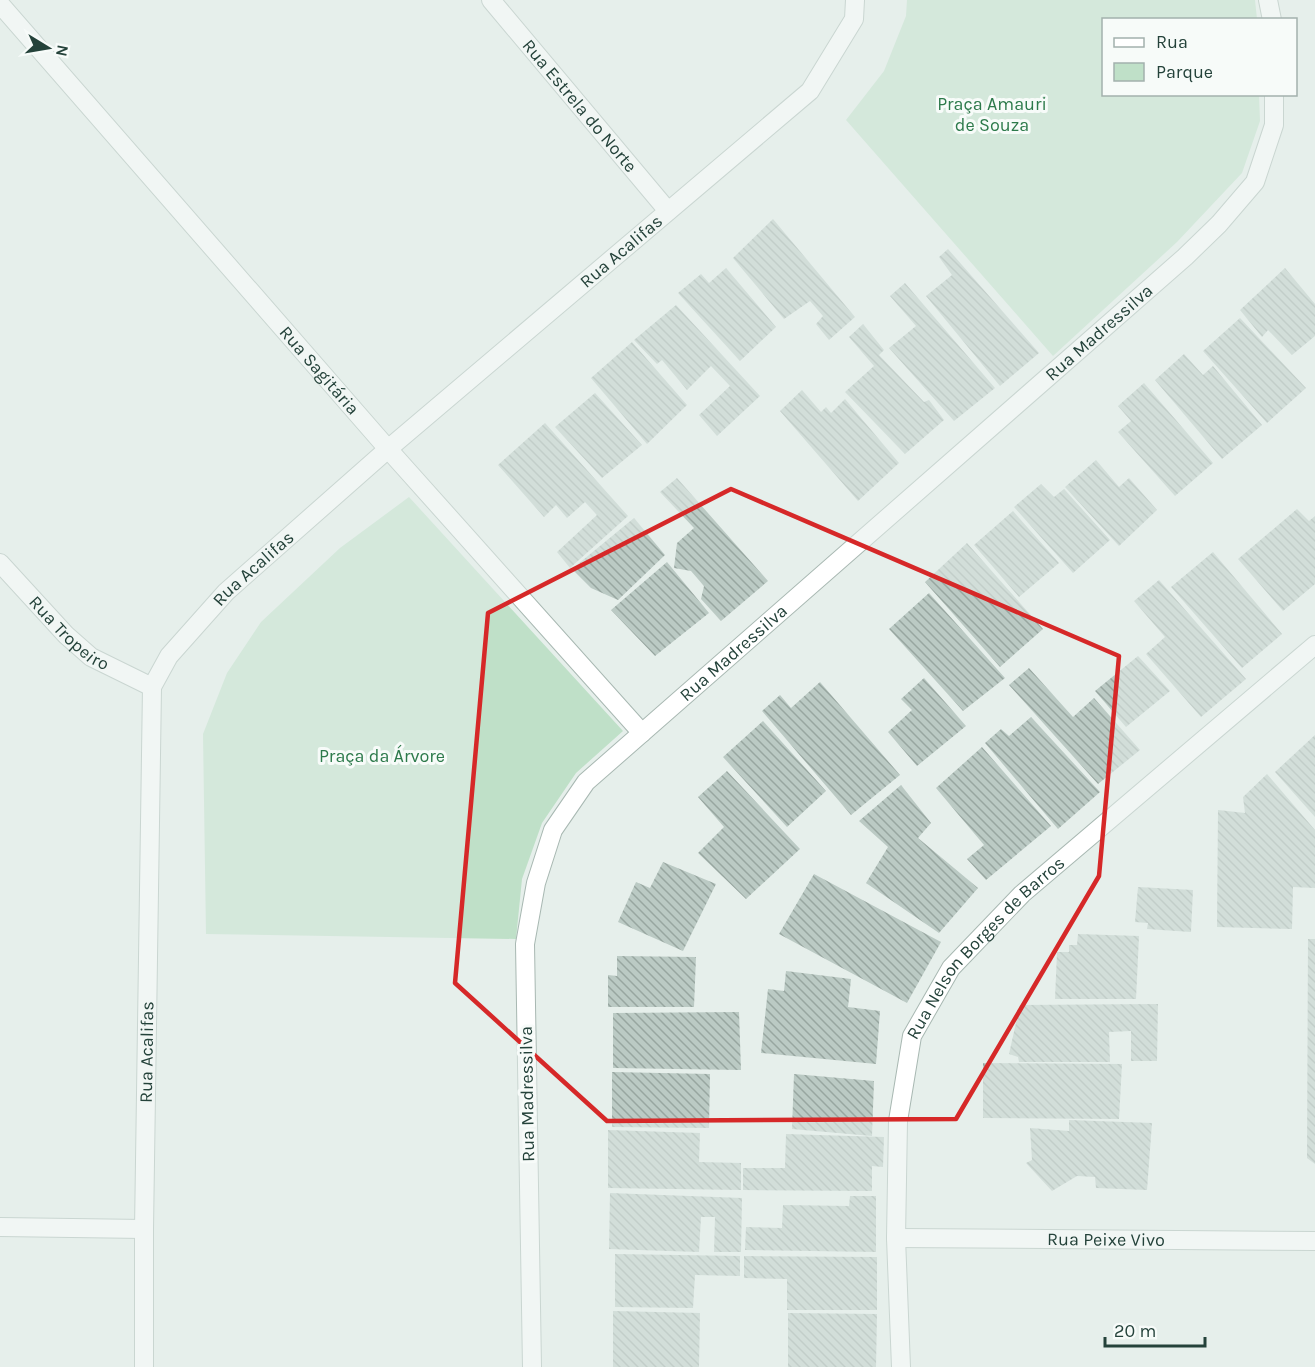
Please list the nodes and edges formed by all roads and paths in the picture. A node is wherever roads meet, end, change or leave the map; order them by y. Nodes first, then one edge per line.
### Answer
1 (491, 0) edge
2 (855, 0) edge
3 (1268, 0) edge
4 (0, 4) edge
5 (1272, 18) edge
6 (1274, 96) edge
7 (668, 211) junction
8 (388, 449) junction
9 (0, 563) edge
10 (1315, 645) edge
11 (152, 687) junction
12 (642, 733) junction
13 (0, 1227) edge
14 (144, 1229) junction
15 (896, 1238) junction
16 (1315, 1241) edge
17 (144, 1367) edge
18 (532, 1367) edge
19 (901, 1367) edge

1 - 7 street, Rua Estrela do Norte
2 - 7 street, Rua Acalifas
3 - 5 street
4 - 8 street, Rua Sagitária
6 - 12 street, Rua Madressilva
7 - 8 street, Rua Acalifas
8 - 11 street, Rua Acalifas
8 - 12 street, Rua Sagitária
9 - 11 street, Rua Tropeiro
10 - 15 street, Rua Nelson Borges de Barros
11 - 14 street, Rua Acalifas
12 - 18 street, Rua Madressilva
13 - 14 street
14 - 17 street, Rua Acalifas
15 - 16 street, Rua Peixe Vivo
15 - 19 street, Rua Nelson Borges de Barros

